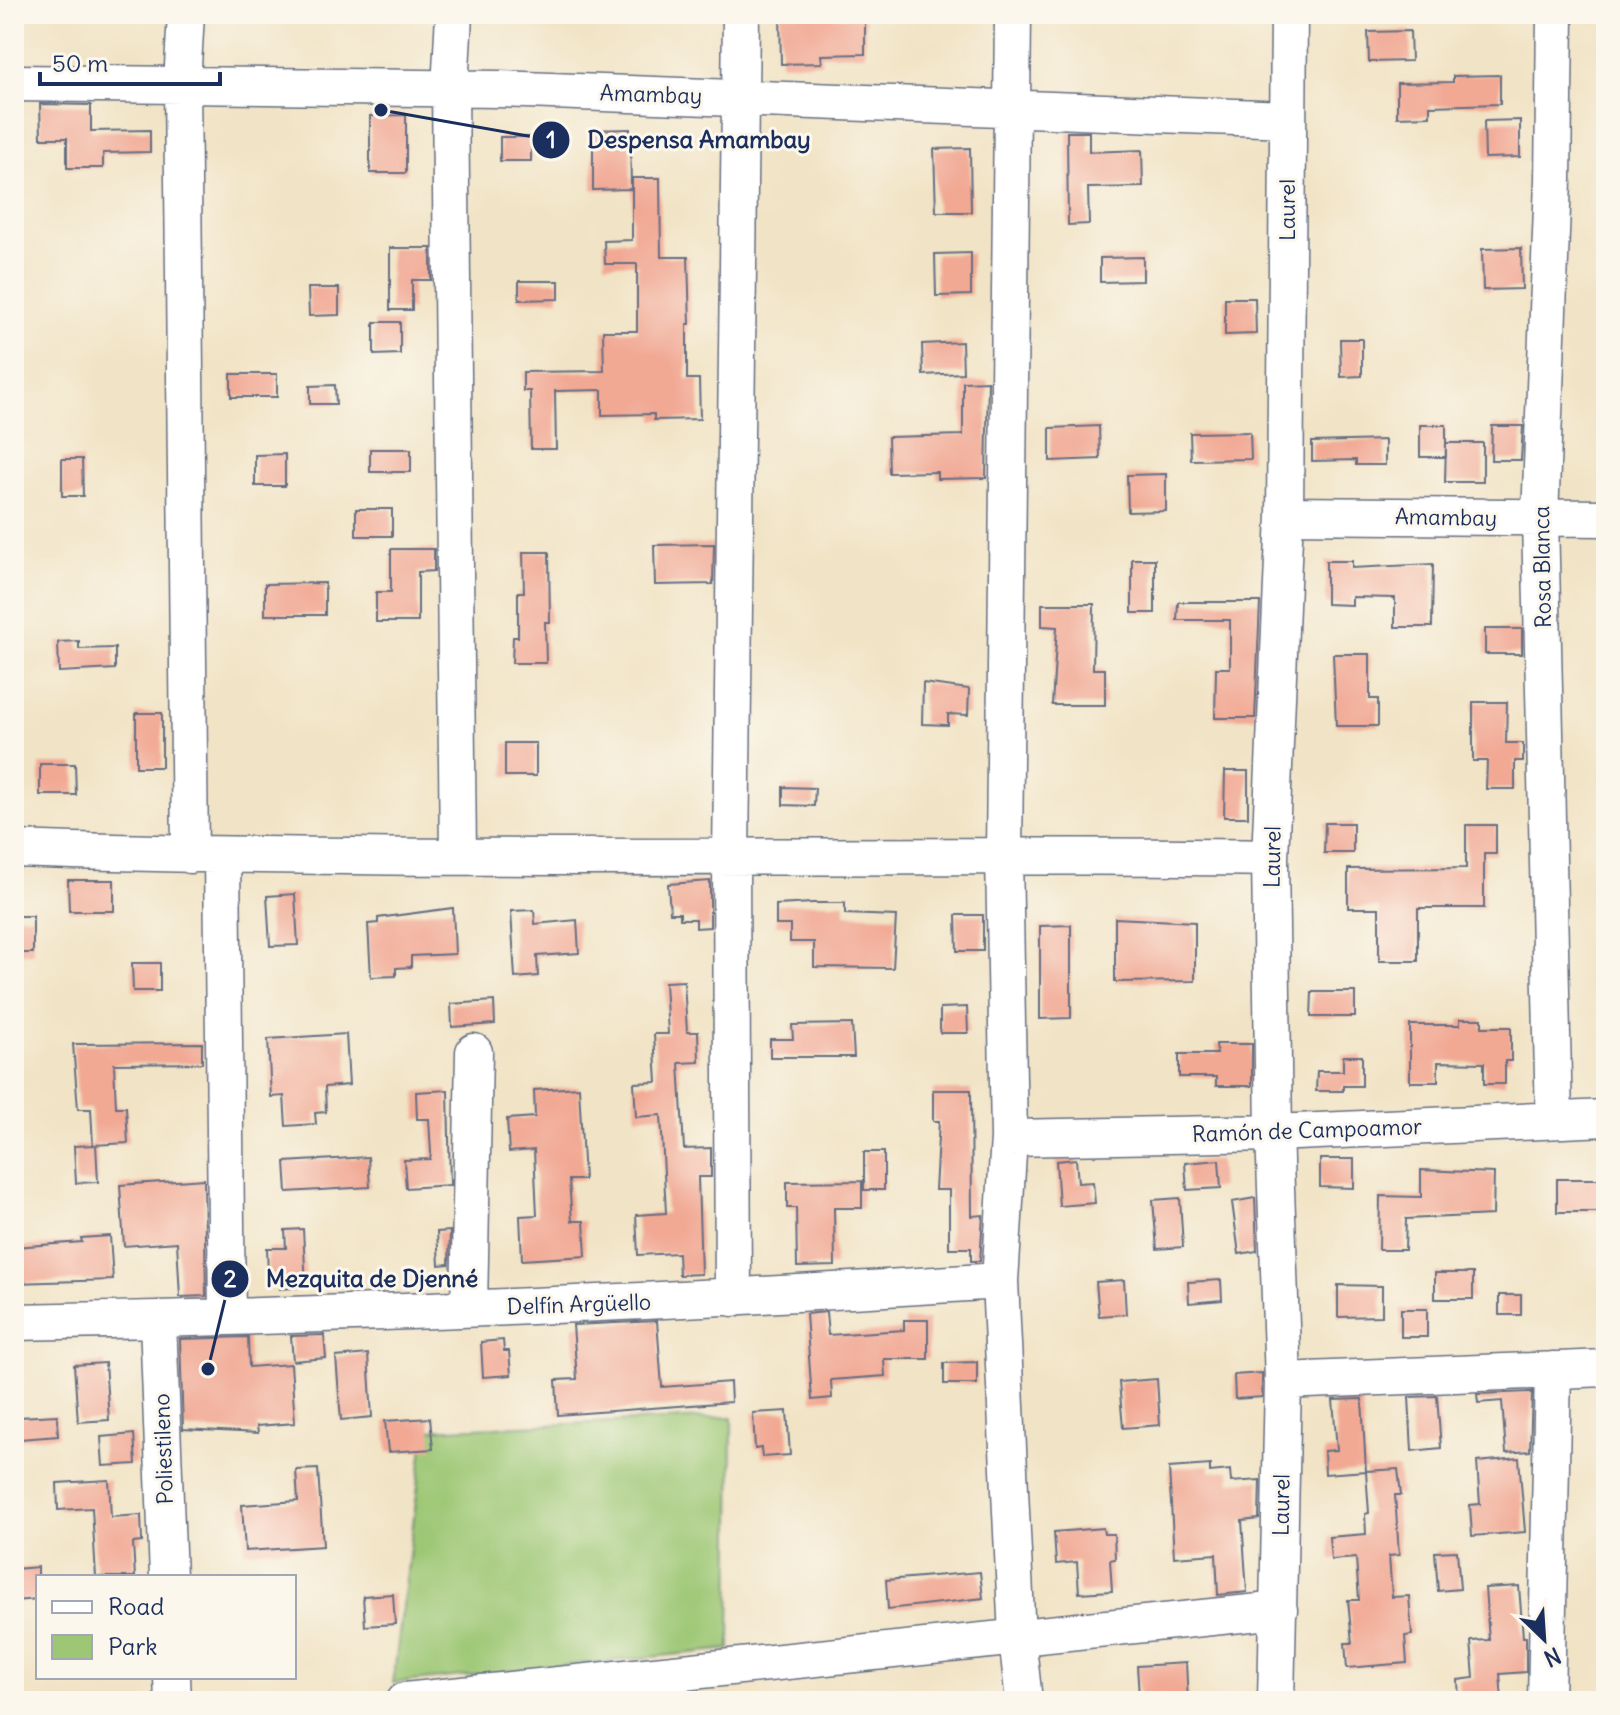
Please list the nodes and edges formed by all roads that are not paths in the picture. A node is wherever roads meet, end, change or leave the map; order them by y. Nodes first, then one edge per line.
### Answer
1 (186, 14) edge
2 (454, 14) edge
3 (741, 14) edge
4 (1013, 14) edge
5 (1289, 14) edge
6 (1555, 14) edge
7 (14, 83) edge
8 (182, 83) junction
9 (450, 89) junction
10 (741, 97) junction
11 (1014, 106) junction
12 (1288, 119) junction
13 (1285, 515) junction
14 (1540, 518) junction
15 (1606, 518) edge
16 (14, 849) edge
17 (1004, 854) junction
18 (206, 856) junction
19 (458, 856) junction
20 (1270, 858) junction
21 (731, 859) junction
22 (474, 1052) dead end
23 (1606, 1118) edge
24 (1554, 1120) junction
25 (1274, 1133) junction
26 (1009, 1138) junction
27 (1000, 1281) junction
28 (733, 1298) junction
29 (469, 1308) junction
30 (227, 1317) junction
31 (158, 1321) junction
32 (14, 1322) edge
33 (1606, 1368) edge
34 (1553, 1370) junction
35 (1283, 1381) junction
36 (168, 1575) edge
37 (1279, 1610) junction
38 (1017, 1637) junction
39 (172, 1679) edge
40 (173, 1701) edge
41 (405, 1701) edge
42 (1024, 1701) edge
43 (1276, 1701) edge
44 (1546, 1701) edge

1 - 8 street
2 - 9 street
3 - 10 street
4 - 11 street
5 - 12 street, Laurel
6 - 14 street, Rosa Blanca
7 - 8 street, Amambay
8 - 9 street, Amambay
8 - 18 street
9 - 10 street, Amambay
9 - 19 street
10 - 11 street, Amambay
10 - 21 street
11 - 12 street, Amambay
11 - 17 street
12 - 13 street, Laurel
13 - 14 street, Amambay
13 - 20 street, Laurel
14 - 15 street, Amambay
14 - 24 street, Rosa Blanca
16 - 18 street
17 - 20 street
17 - 21 street
17 - 26 street
18 - 19 street
18 - 30 street
19 - 21 street
20 - 25 street, Laurel
21 - 28 street
22 - 29 street
23 - 24 street, Ramón de Campoamor
24 - 25 street, Ramón de Campoamor
25 - 26 street, Ramón de Campoamor
25 - 35 street, Laurel
26 - 27 street
27 - 28 street, Delfín Argüello
27 - 38 street
28 - 29 street, Delfín Argüello
29 - 30 street, Delfín Argüello
30 - 31 street, Delfín Argüello
31 - 32 street, Delfín Argüello
31 - 36 street, Poliestileno
33 - 34 street
34 - 35 street
34 - 44 street
35 - 37 street, Laurel
37 - 38 street
37 - 43 street, Laurel
38 - 41 street
38 - 42 street
39 - 40 street

